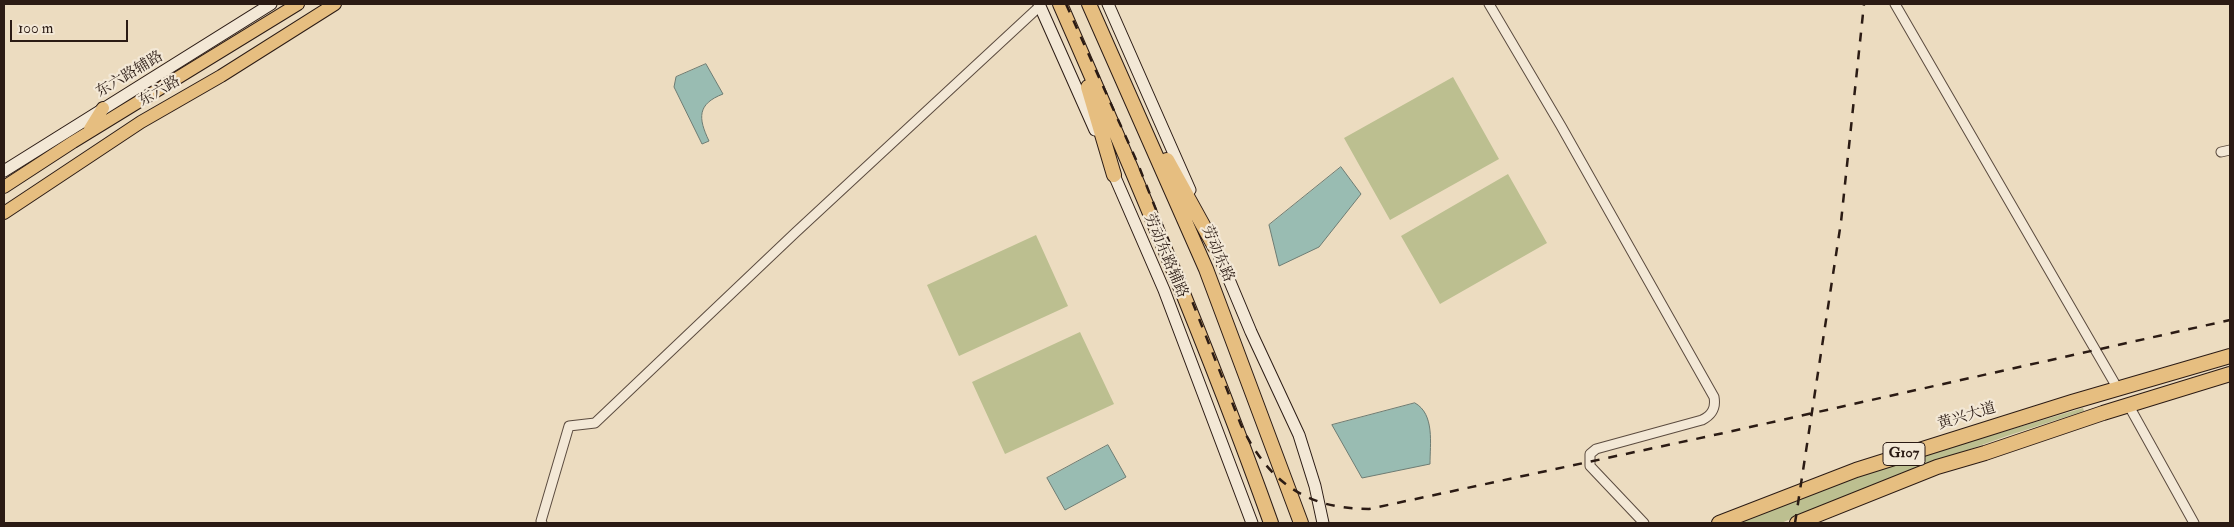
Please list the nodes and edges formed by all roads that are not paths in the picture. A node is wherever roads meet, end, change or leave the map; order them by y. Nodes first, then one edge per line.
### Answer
1 (271, 4) edge
2 (298, 4) edge
3 (1058, 4) edge
4 (1089, 4) edge
5 (1108, 4) edge
6 (1489, 4) edge
7 (1895, 4) edge
8 (1040, 5) edge
9 (331, 6) edge
10 (1103, 36) junction
11 (103, 108) junction
12 (88, 132) junction
13 (2230, 150) edge
14 (2221, 152) dead end
15 (4, 171) edge
16 (1114, 175) junction
17 (4, 187) edge
18 (4, 213) edge
19 (1215, 246) junction
20 (2230, 356) edge
21 (2230, 374) edge
22 (2118, 389) junction
23 (2128, 406) junction
24 (542, 523) edge
25 (1252, 523) edge
26 (1271, 523) edge
27 (1301, 523) edge
28 (1323, 523) edge
29 (1644, 523) edge
30 (1719, 523) edge
31 (1797, 523) edge
32 (2194, 523) edge

1 - 11 main road, 东六路辅路
2 - 12 main road, 东六路
3 - 16 highway
3 - 26 highway
4 - 10 highway, 劳动东路
5 - 19 main road
6 - 29 street
7 - 22 street
8 - 16 main road, 劳动东路辅路
8 - 24 street
9 - 18 main road, 东六路
10 - 19 highway
10 - 27 highway, 劳动东路
11 - 12 main road
11 - 15 main road, 东六路辅路
12 - 17 main road, 东六路
13 - 14 street
16 - 25 main road, 劳动东路辅路
19 - 28 main road
20 - 22 highway, 黄兴大道 / G107
21 - 23 highway, G107
22 - 30 highway, 黄兴大道 / G107
23 - 31 highway, G107
23 - 32 street

